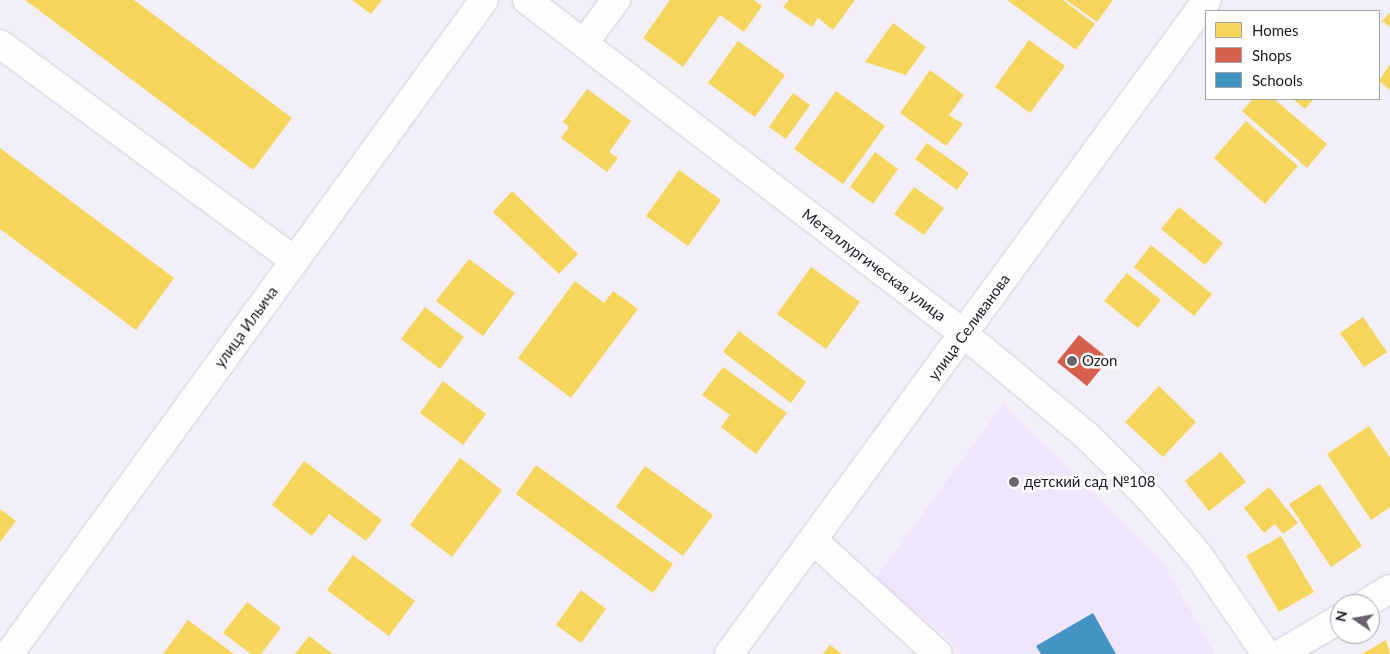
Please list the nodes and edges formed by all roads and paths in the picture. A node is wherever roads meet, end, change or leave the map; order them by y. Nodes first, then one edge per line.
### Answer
1 (484, 0) edge
2 (527, 0) edge
3 (616, 0) edge
4 (1207, 0) edge
5 (584, 43) junction
6 (0, 44) edge
7 (295, 260) junction
8 (964, 334) junction
9 (813, 540) junction
10 (1330, 625) edge
11 (9, 654) edge
12 (729, 654) edge
13 (938, 654) edge
14 (1266, 654) edge
15 (1280, 654) edge

1 - 7 street, улица Ильича
2 - 5 street, Металлургическая улица
3 - 5 street
4 - 8 street, улица Селиванова
5 - 8 street, Металлургическая улица
6 - 7 street
7 - 11 street, улица Ильича
8 - 9 street, улица Селиванова
8 - 14 street, Металлургическая улица
9 - 12 street, улица Селиванова
9 - 13 street
10 - 15 street

